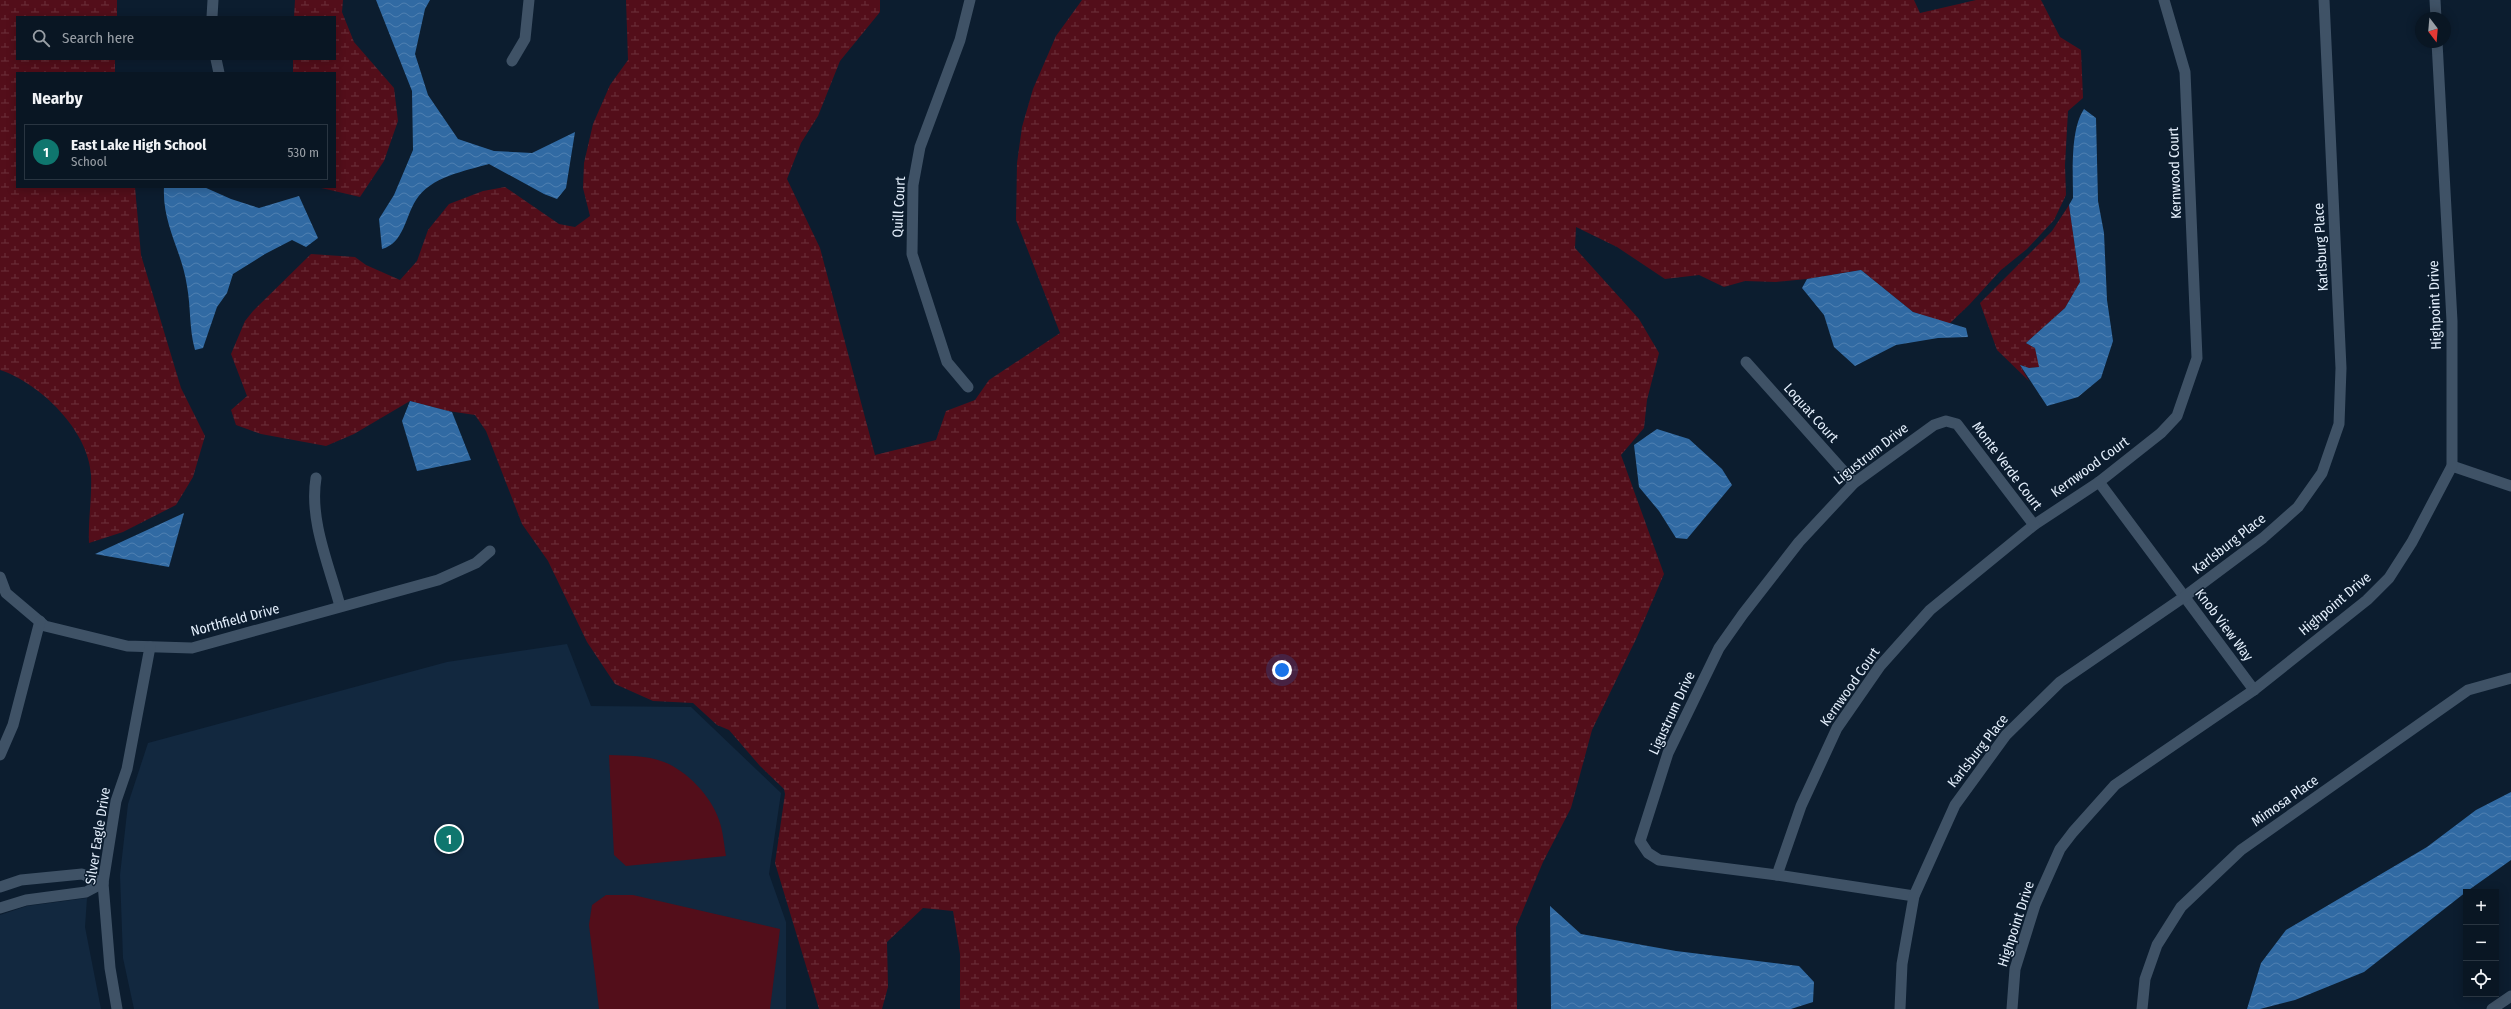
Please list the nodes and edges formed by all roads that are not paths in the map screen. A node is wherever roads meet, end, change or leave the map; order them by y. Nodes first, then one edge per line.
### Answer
1 (213, 0) edge
2 (529, 0) edge
3 (970, 0) edge
4 (2164, 0) edge
5 (2324, 0) edge
6 (2435, 0) edge
7 (2436, 12) edge
8 (212, 16) edge
9 (2437, 48) edge
10 (216, 60) edge
11 (512, 60) dead end
12 (219, 72) edge
13 (1746, 362) dead end
14 (968, 387) dead end
15 (1957, 424) joint
16 (2452, 466) junction
17 (316, 478) dead end
18 (2099, 482) junction
19 (1854, 483) junction
20 (2511, 486) edge
21 (2034, 525) junction
22 (490, 551) dead end
23 (0, 577) edge
24 (2184, 597) junction
25 (340, 606) junction
26 (40, 621) junction
27 (150, 647) junction
28 (2511, 678) edge
29 (2254, 690) junction
30 (0, 755) edge
31 (1777, 875) junction
32 (103, 883) junction
33 (0, 887) edge
34 (1914, 896) junction
35 (0, 908) edge
36 (2511, 996) edge
37 (117, 1009) edge
38 (1900, 1009) edge
39 (2012, 1009) edge
40 (2142, 1009) edge
41 (2492, 1009) edge

1 - 8 street
2 - 11 street
3 - 14 street, Quill Court
4 - 18 street, Kernwood Court
5 - 24 street, Karlsburg Place
6 - 7 street
9 - 16 street, Highpoint Drive
10 - 12 street
13 - 19 street, Loquat Court
15 - 19 street, Ligustrum Drive
15 - 21 street, Monte Verde Court
16 - 20 street
16 - 29 street, Highpoint Drive
17 - 25 street
18 - 21 street, Kernwood Court
18 - 24 street, Knob View Way
19 - 31 street, Ligustrum Drive
21 - 31 street, Kernwood Court
22 - 25 street, Northfield Drive
23 - 26 street, Northfield Drive
24 - 29 street, Knob View Way
24 - 34 street, Karlsburg Place
25 - 27 street, Northfield Drive
26 - 27 street, Northfield Drive
26 - 30 street
27 - 32 street, Silver Eagle Drive
28 - 40 street, Mimosa Place
29 - 39 street, Highpoint Drive
31 - 34 street, Ligustrum Drive
32 - 33 street
32 - 35 street
32 - 37 street, Silver Eagle Drive
34 - 38 street, Karlsburg Place
36 - 41 street

